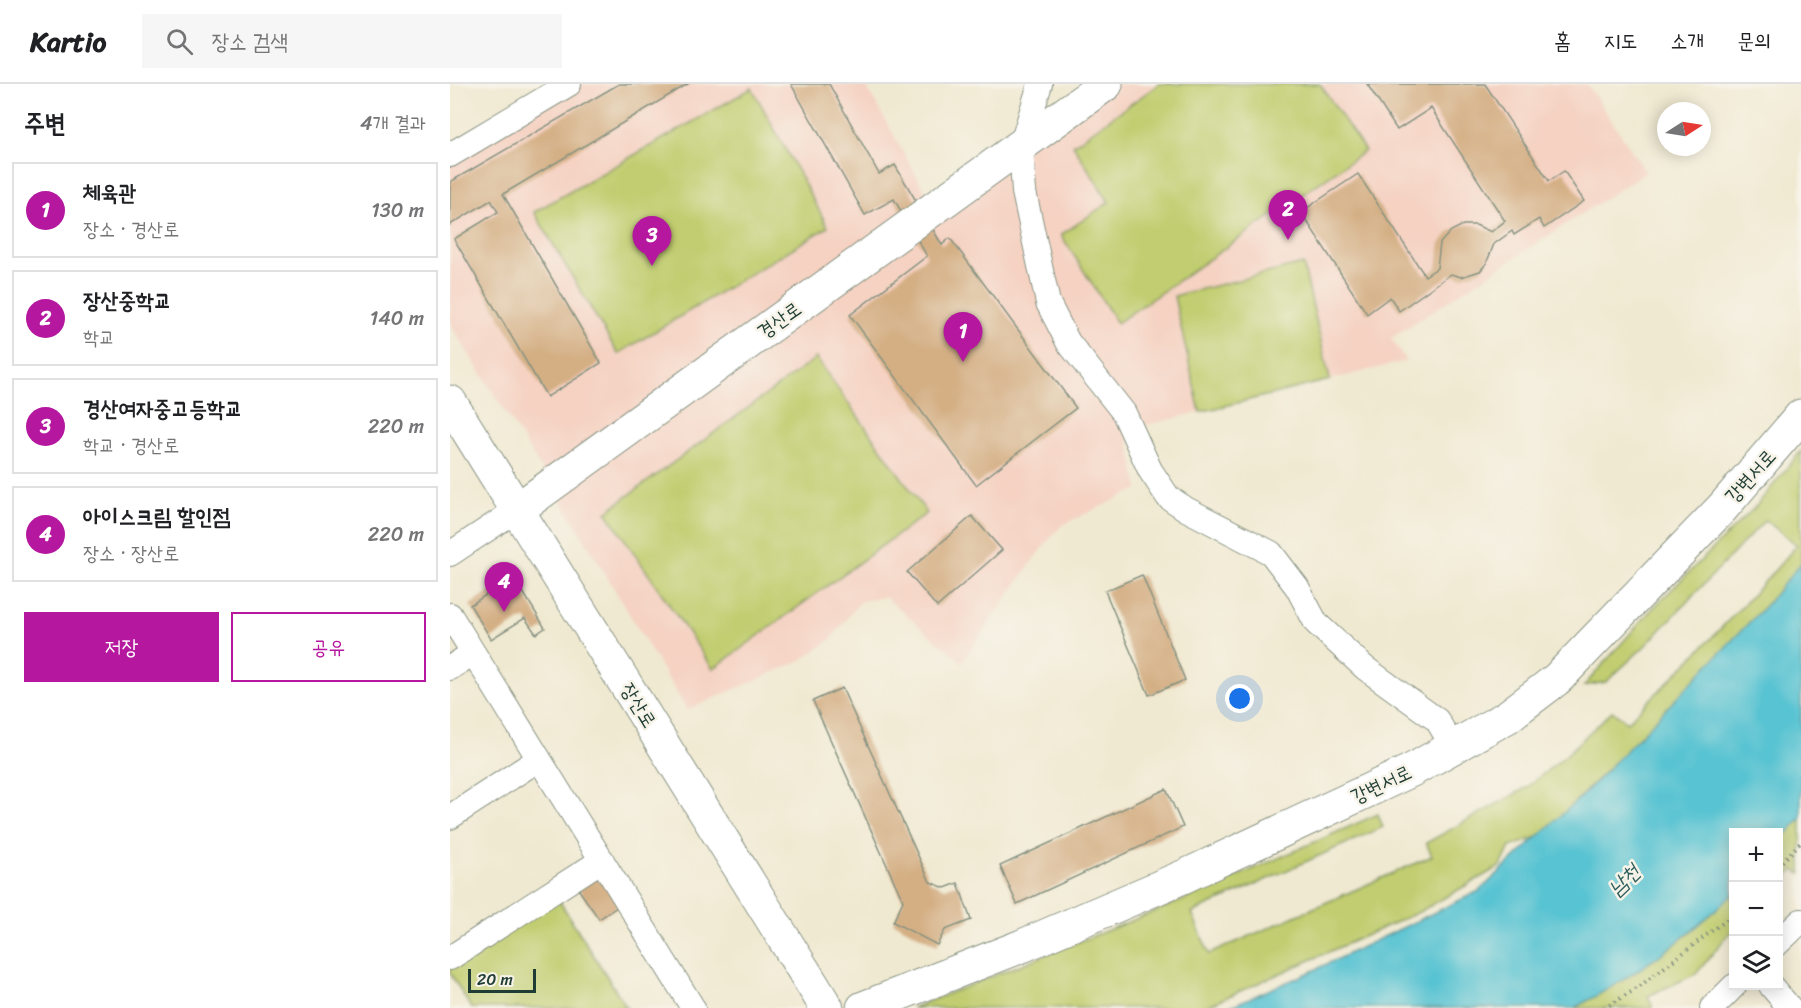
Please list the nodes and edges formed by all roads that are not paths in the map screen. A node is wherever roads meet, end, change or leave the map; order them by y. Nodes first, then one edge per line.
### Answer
1 (569, 84) edge
2 (1040, 84) edge
3 (1106, 84) edge
4 (1021, 147) junction
5 (450, 154) edge
6 (450, 402) edge
7 (1801, 416) edge
8 (518, 509) junction
9 (450, 554) edge
10 (450, 615) edge
11 (473, 653) junction
12 (450, 668) edge
13 (1454, 749) junction
14 (539, 759) junction
15 (450, 817) edge
16 (602, 860) junction
17 (1801, 921) edge
18 (1783, 939) edge
19 (450, 957) edge
20 (1730, 990) edge
21 (1774, 990) edge
22 (693, 1008) edge
23 (826, 1008) edge
24 (863, 1008) edge
25 (1712, 1008) edge
26 (1790, 1008) edge

1 - 5 street
2 - 4 street
3 - 4 street, 경산로
4 - 8 street, 경산로
4 - 13 street
6 - 8 street, 장산로
7 - 13 street, 강변서로
8 - 9 street, 경산로
8 - 23 street, 장산로
10 - 11 street
11 - 12 street
11 - 14 street
13 - 24 street, 강변서로
14 - 15 street
14 - 16 street
16 - 19 street
16 - 22 street
17 - 18 street
20 - 25 street
21 - 26 street

